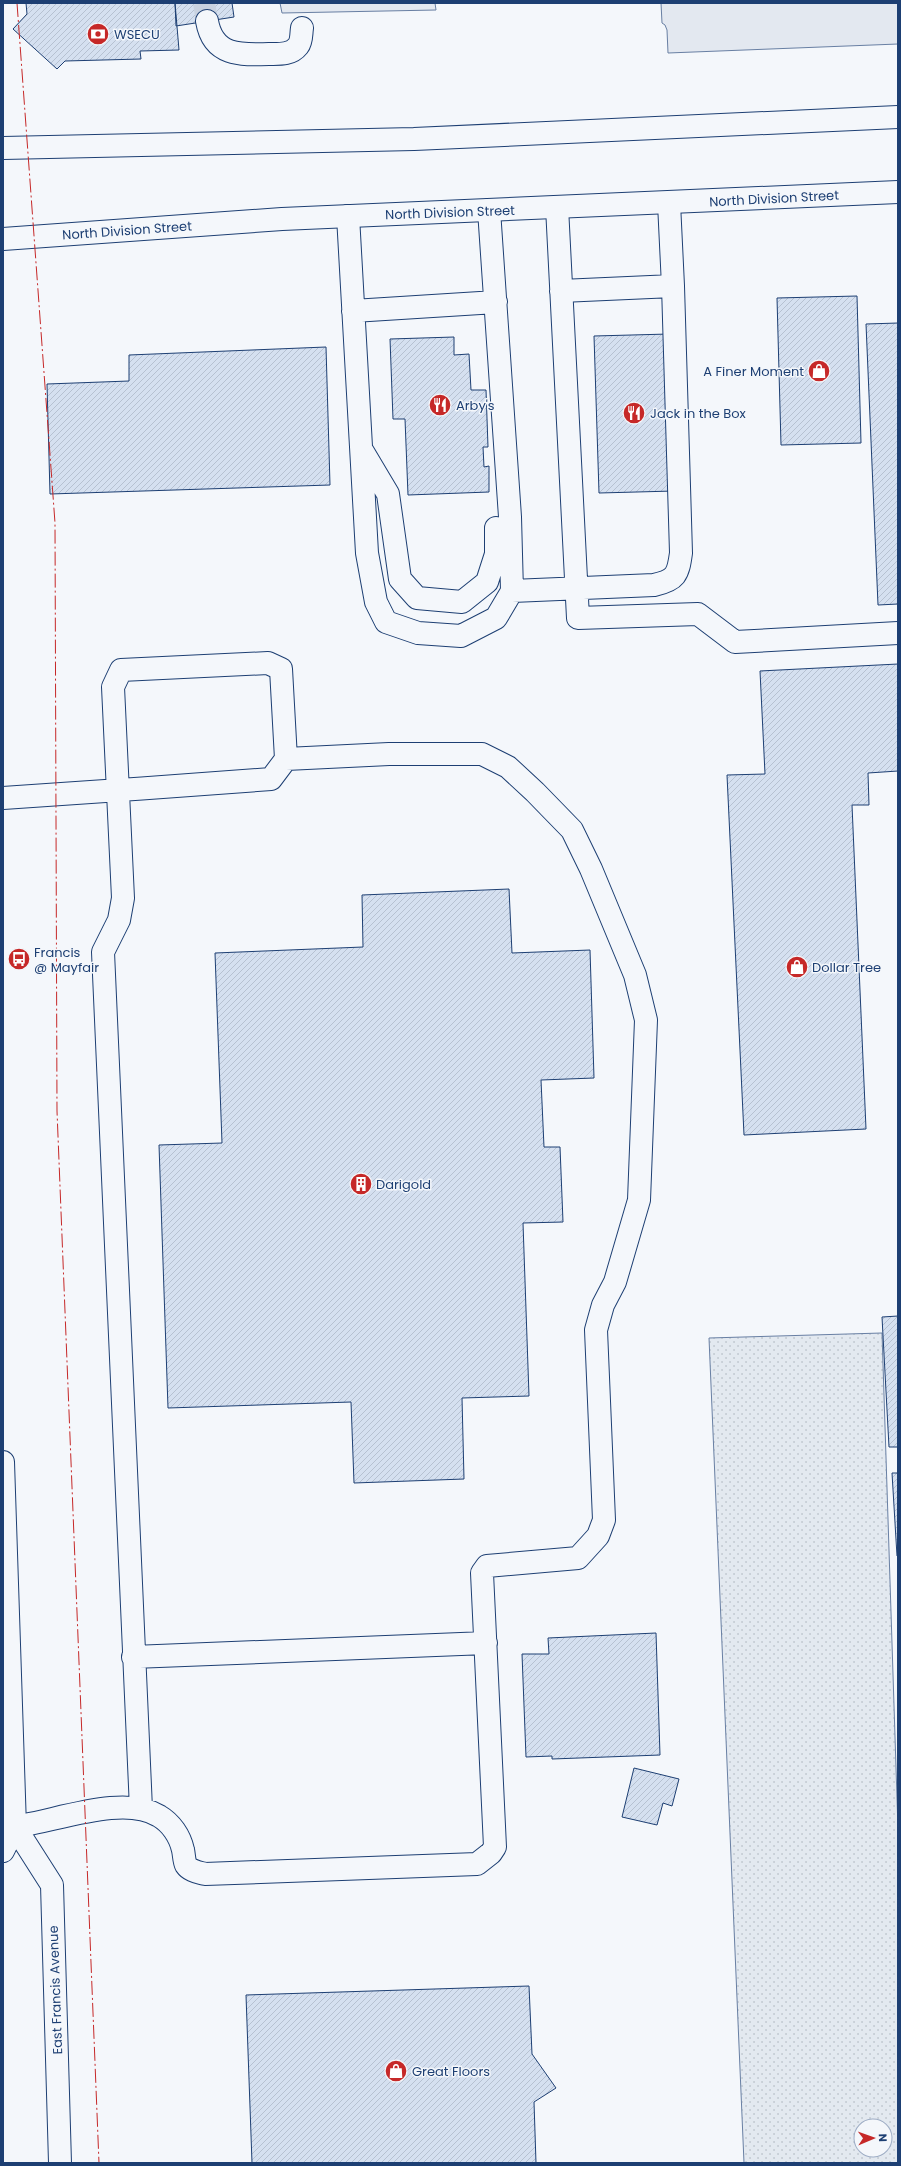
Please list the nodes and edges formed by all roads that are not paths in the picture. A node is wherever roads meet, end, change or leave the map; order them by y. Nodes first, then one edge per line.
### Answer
1 (207, 21) tunnel mouth
2 (302, 28) dead end
3 (898, 117) edge
4 (3, 148) edge
5 (896, 191) edge
6 (669, 203) junction
7 (556, 207) junction
8 (489, 210) junction
9 (348, 216) junction
10 (3, 239) edge
11 (673, 286) junction
12 (561, 291) junction
13 (496, 302) junction
14 (353, 311) junction
15 (502, 389) junction
16 (361, 449) junction
17 (576, 590) junction
18 (512, 591) junction
19 (898, 633) edge
20 (286, 759) junction
21 (117, 790) junction
22 (3, 798) edge
23 (3, 1462) edge
24 (4, 1553) edge
25 (486, 1644) junction
26 (133, 1657) junction
27 (140, 1809) junction
28 (9, 1828) edge
29 (3, 1851) edge
30 (60, 2163) edge

1 - 2 main road
3 - 4 main road
5 - 6 main road, North Division Street
6 - 7 main road, North Division Street
6 - 11 main road
7 - 8 main road, North Division Street
7 - 12 main road
8 - 9 main road, North Division Street
8 - 13 main road
9 - 10 main road, North Division Street
9 - 14 main road
11 - 12 main road
11 - 17 main road
12 - 17 main road
13 - 14 main road
13 - 15 main road
14 - 16 main road
15 - 16 main road
15 - 18 main road
16 - 18 main road
17 - 18 main road
17 - 19 main road
20 - 21 main road
20 - 21 main road
20 - 25 main road
21 - 22 main road
21 - 26 main road
23 - 24 main road
24 - 28 main road
25 - 26 main road
25 - 27 main road
26 - 27 main road
27 - 28 main road
28 - 29 main road
28 - 30 main road, East Francis Avenue

